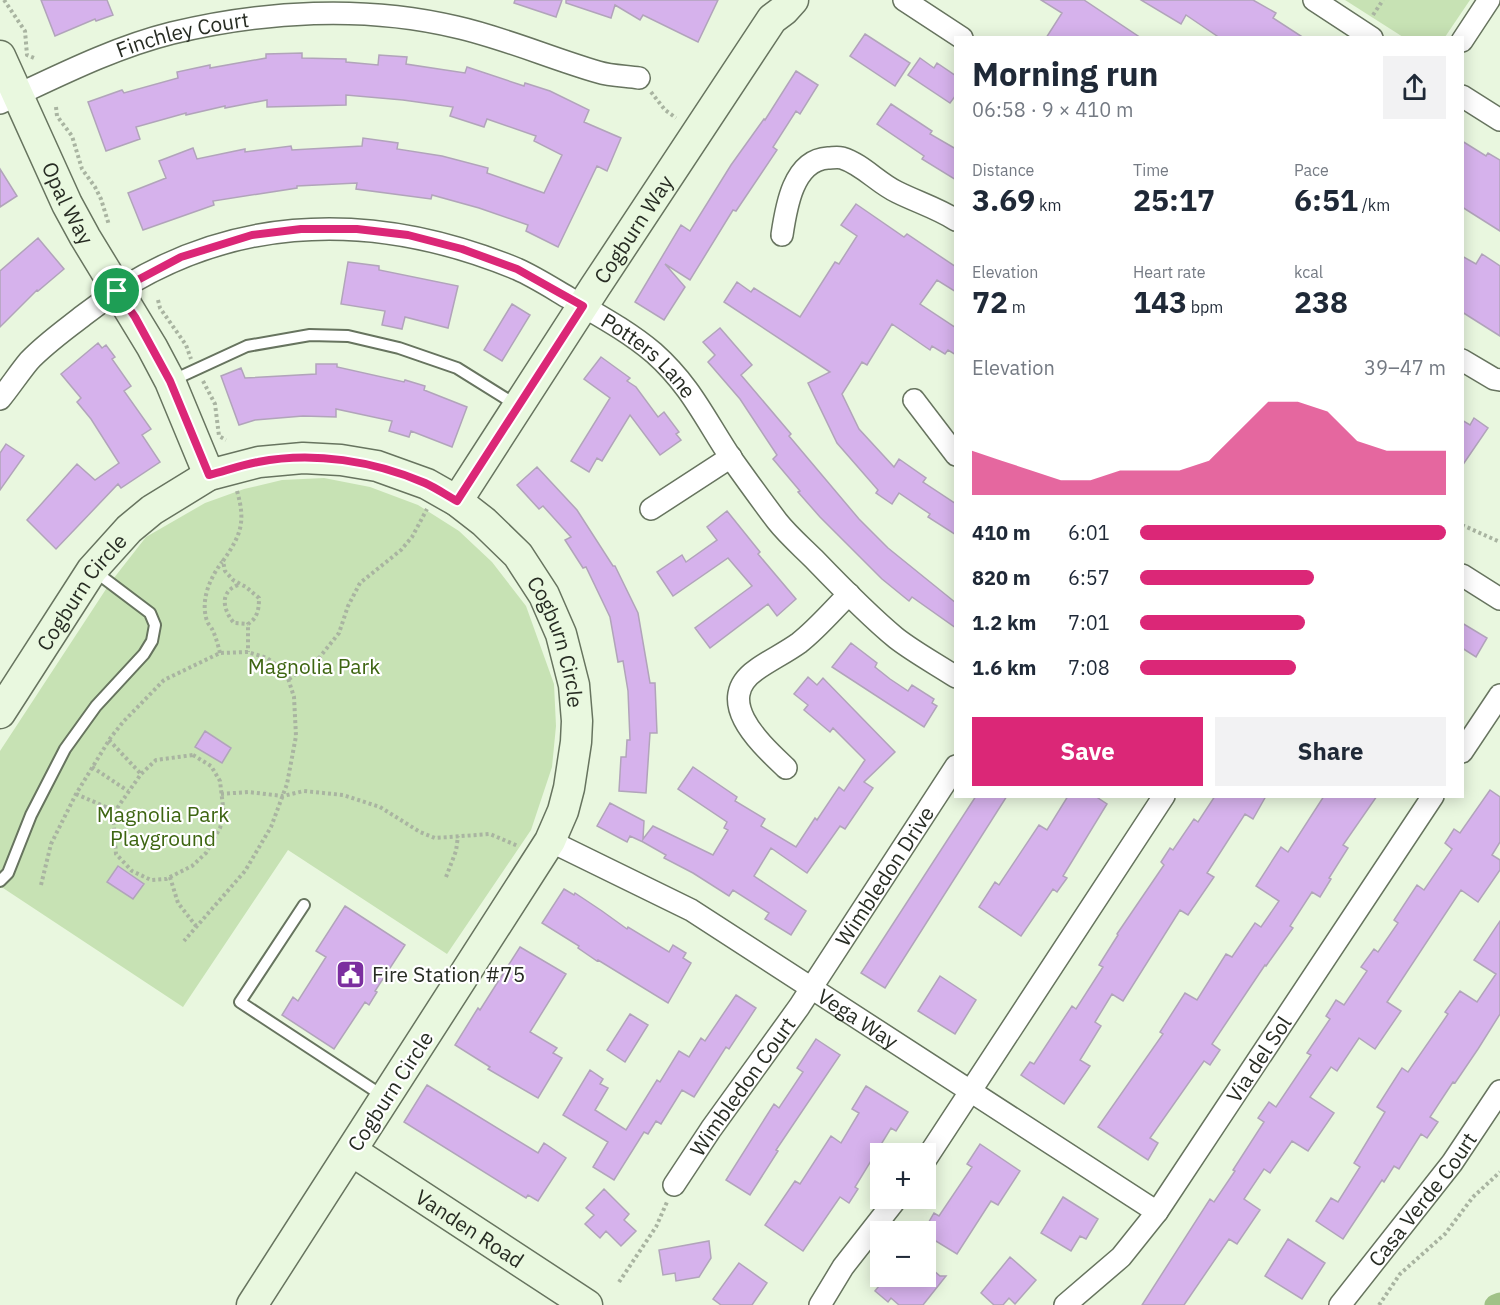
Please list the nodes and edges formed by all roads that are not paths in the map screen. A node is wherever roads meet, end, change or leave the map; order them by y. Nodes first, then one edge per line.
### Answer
1 (904, 0) edge
2 (1314, 0) edge
3 (1489, 0) edge
4 (779, 6) edge
5 (959, 36) edge
6 (1369, 36) edge
7 (1464, 38) edge
8 (0, 56) edge
9 (639, 78) road end
10 (1464, 97) edge
11 (9, 99) edge
12 (1500, 120) edge
13 (954, 219) edge
14 (782, 235) dead end
15 (117, 291) junction
16 (583, 306) junction
17 (1464, 361) edge
18 (1500, 380) edge
19 (170, 381) junction
20 (0, 399) edge
21 (914, 400) dead end
22 (518, 406) junction
23 (954, 452) edge
24 (731, 457) junction
25 (209, 475) junction
26 (443, 504) junction
27 (651, 509) dead end
28 (92, 570) junction
29 (1464, 576) edge
30 (849, 594) junction
31 (1500, 599) edge
32 (954, 676) edge
33 (1500, 695) edge
34 (0, 713) edge
35 (1464, 749) edge
36 (786, 768) dead end
37 (954, 769) edge
38 (1163, 798) edge
39 (1432, 798) edge
40 (537, 846) junction
41 (0, 881) edge
42 (304, 905) dead end
43 (812, 988) junction
44 (970, 1090) junction
45 (1500, 1090) edge
46 (386, 1098) junction
47 (936, 1143) edge
48 (352, 1151) junction
49 (674, 1185) road end
50 (888, 1209) edge
51 (1156, 1212) junction
52 (252, 1305) edge
53 (587, 1305) edge
54 (820, 1305) edge
55 (1065, 1305) edge
56 (1340, 1305) edge

1 - 5 street
2 - 6 street
3 - 7 street
4 - 16 street, Cogburn Way
8 - 11 street, Opal Way
9 - 11 street, Finchley Court
10 - 12 street
11 - 15 street, Opal Way
13 - 14 street
15 - 16 street, Potters Lane
15 - 19 street, Opal Way
15 - 20 street, Potters Lane
16 - 22 street, Cogburn Way
16 - 24 street, Potters Lane
17 - 18 street
19 - 22 lane
19 - 25 street, Opal Way
21 - 23 street
22 - 26 street, Cogburn Way
24 - 27 street
24 - 30 street, Potters Lane
25 - 26 street, Cogburn Circle
25 - 28 street, Cogburn Circle
26 - 40 street, Cogburn Circle
28 - 34 street, Cogburn Circle
28 - 41 lane
29 - 31 street
30 - 32 street, Potters Lane
30 - 36 street
33 - 35 street
37 - 43 street, Wimbledon Drive
38 - 44 street
39 - 51 street, Via del Sol
40 - 43 street, Vega Way
40 - 46 street, Cogburn Circle
42 - 46 lane
43 - 44 street, Vega Way
43 - 49 street, Wimbledon Court
44 - 47 street
44 - 51 street, Vega Way
45 - 56 street, Casa Verde Court
46 - 48 street, Cogburn Circle
48 - 52 street, Cogburn Circle
48 - 53 street, Vanden Road
50 - 54 street
51 - 55 street, Via del Sol

